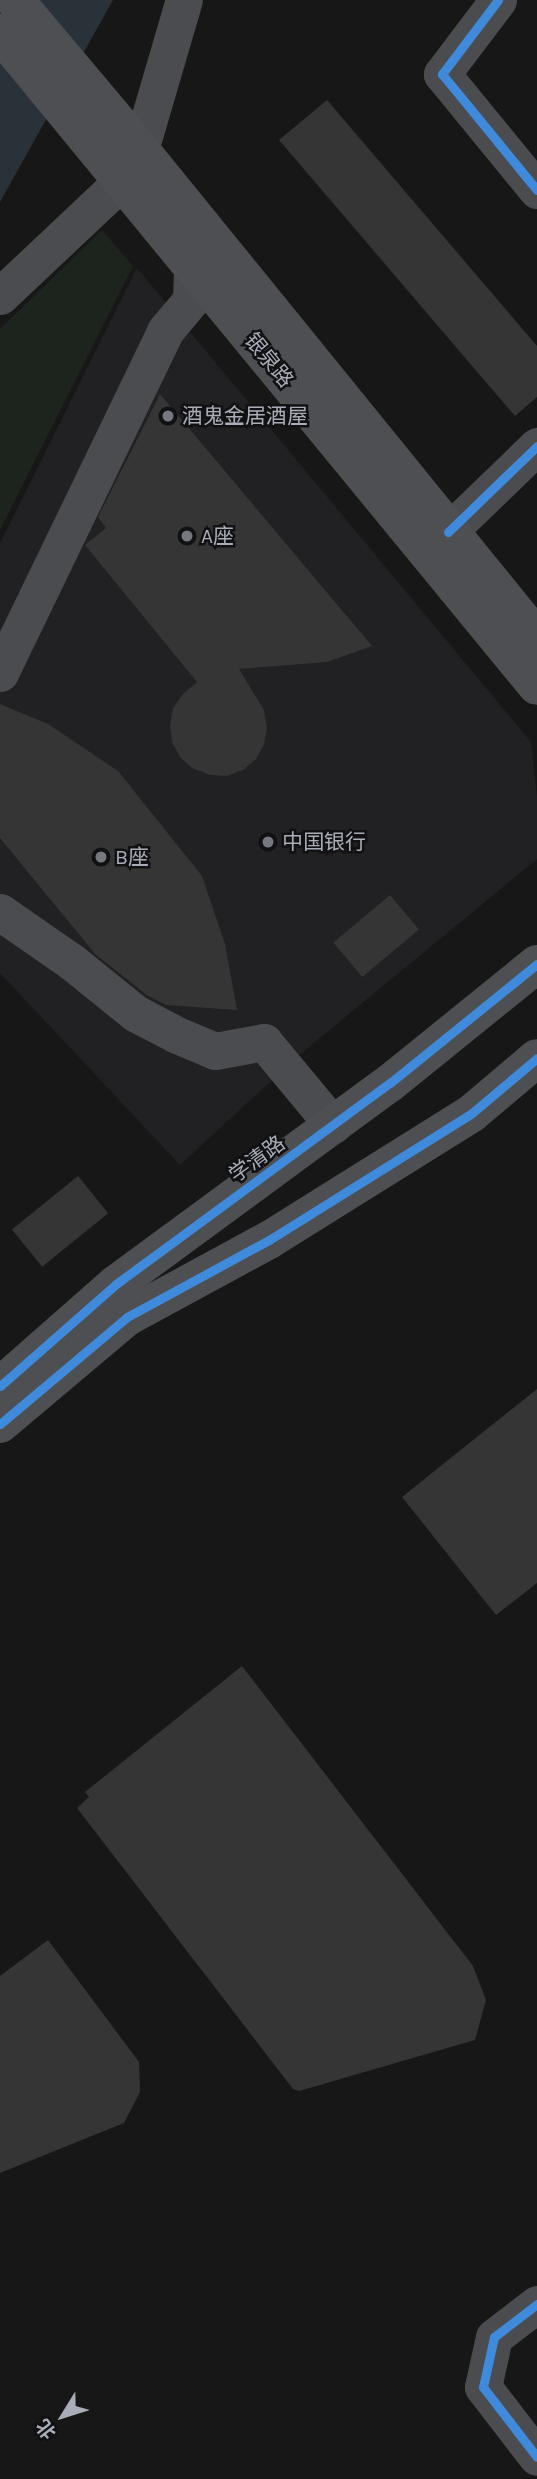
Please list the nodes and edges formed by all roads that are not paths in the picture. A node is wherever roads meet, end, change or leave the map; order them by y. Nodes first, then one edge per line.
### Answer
1 (15, 0) edge
2 (184, 0) edge
3 (498, 0) edge
4 (0, 33) edge
5 (122, 154) junction
6 (537, 190) edge
7 (192, 266) junction
8 (0, 296) edge
9 (537, 446) edge
10 (448, 532) junction
11 (537, 638) edge
12 (0, 673) edge
13 (537, 686) edge
14 (0, 912) edge
15 (537, 964) edge
16 (537, 1058) edge
17 (333, 1125) junction
18 (0, 1385) edge
19 (0, 1424) edge
20 (537, 2304) edge
21 (537, 2457) edge

1 - 5 main road, 银泉路
2 - 5 street
3 - 6 street
4 - 5 main road, 银泉路
5 - 7 main road, 银泉路
5 - 8 street
5 - 10 main road, 银泉路
7 - 12 street
7 - 13 main road, 银泉路
9 - 10 street
10 - 11 main road, 银泉路
14 - 17 street
15 - 17 main road, 学清路
16 - 19 main road
17 - 18 main road, 学清路
20 - 21 street

